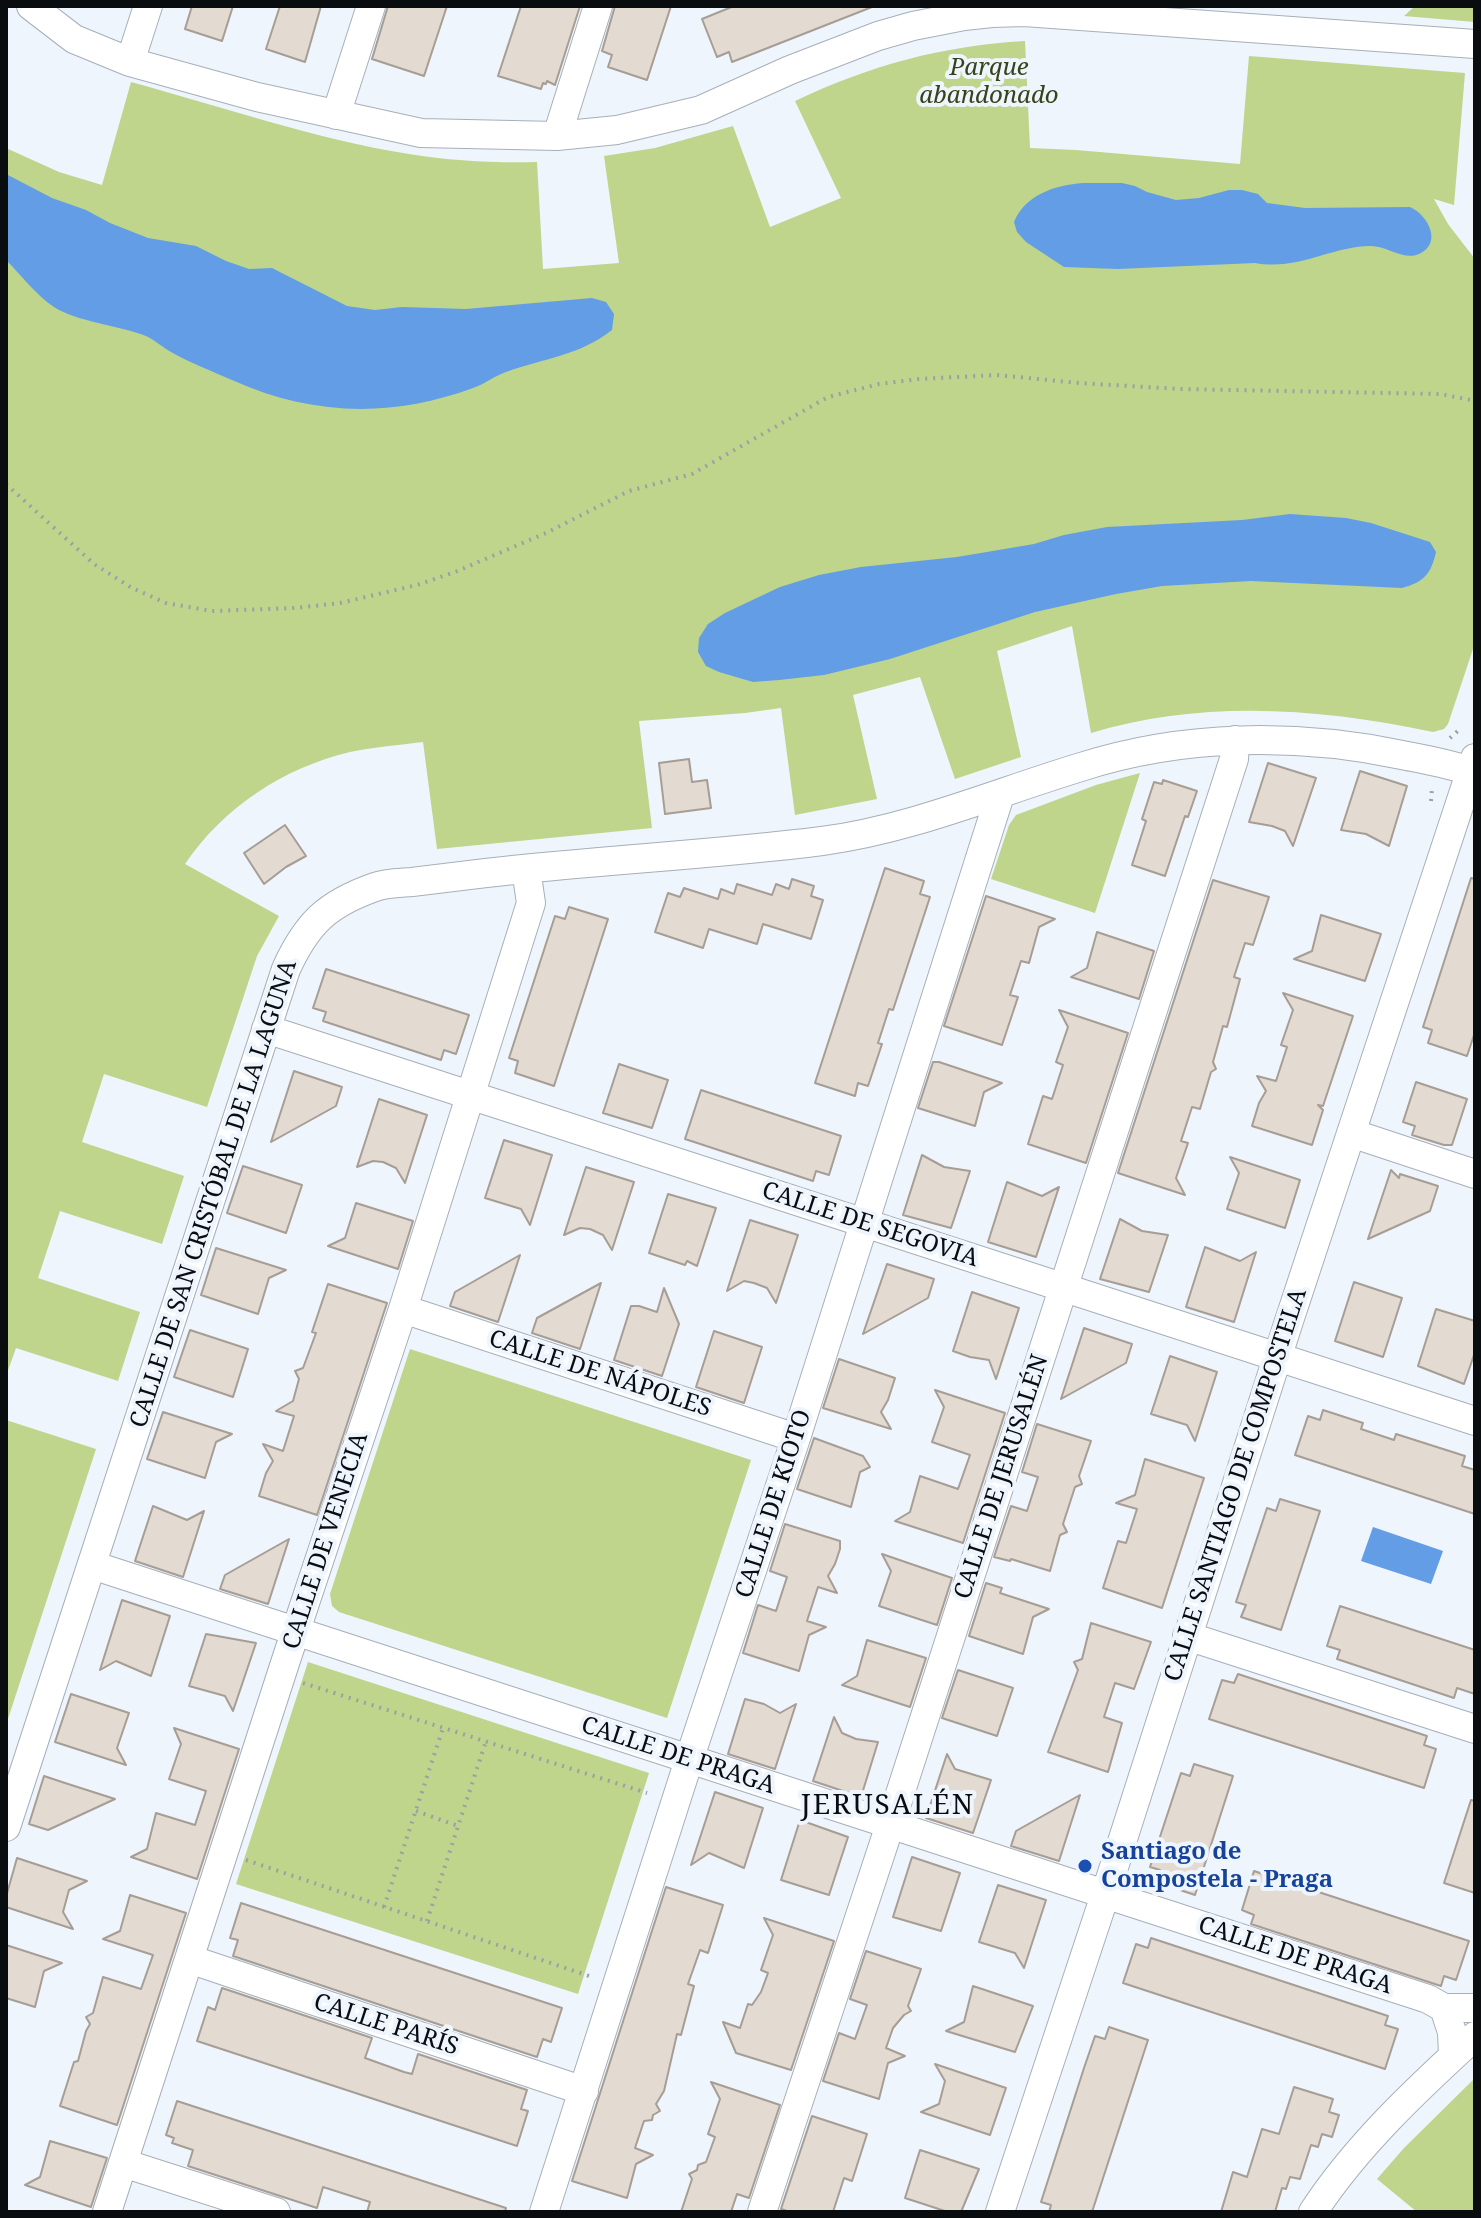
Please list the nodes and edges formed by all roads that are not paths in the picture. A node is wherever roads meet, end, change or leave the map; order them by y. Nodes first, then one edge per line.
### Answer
1 (31, 6) edge
2 (148, 6) edge
3 (371, 6) edge
4 (598, 6) edge
5 (919, 6) edge
6 (1019, 9) edge
7 (878, 36) junction
8 (1475, 44) edge
9 (130, 62) junction
10 (336, 115) junction
11 (557, 136) junction
12 (1235, 740) junction
13 (1474, 767) edge
14 (1000, 795) junction
15 (526, 869) junction
16 (266, 1029) junction
17 (470, 1096) junction
18 (1351, 1133) junction
19 (1475, 1174) edge
20 (863, 1222) junction
21 (1063, 1288) junction
22 (403, 1309) junction
23 (1277, 1358) junction
24 (1475, 1421) edge
25 (796, 1438) junction
26 (92, 1565) junction
27 (296, 1631) junction
28 (1187, 1636) junction
29 (1475, 1729) edge
30 (689, 1760) junction
31 (890, 1825) junction
32 (6, 1827) edge
33 (1105, 1895) junction
34 (189, 1959) junction
35 (1444, 2008) junction
36 (1475, 2008) edge
37 (1475, 2036) edge
38 (1453, 2056) junction
39 (584, 2091) junction
40 (123, 2163) junction
41 (107, 2212) edge
42 (276, 2212) edge
43 (544, 2212) edge
44 (762, 2212) edge
45 (1000, 2212) edge
46 (1313, 2212) edge

1 - 9 street
2 - 9 street
3 - 10 street
4 - 11 street
5 - 7 street
6 - 7 street
6 - 8 street
7 - 11 street
9 - 10 street
10 - 11 street
12 - 13 street, CALLE DE SAN CRISTÓBAL DE LA LAGUNA
12 - 14 street, CALLE DE SAN CRISTÓBAL DE LA LAGUNA
12 - 21 street, CALLE DE JERUSALÉN
13 - 18 street, CALLE SANTIAGO DE COMPOSTELA
14 - 15 street, CALLE DE SAN CRISTÓBAL DE LA LAGUNA
14 - 20 street, CALLE DE KIOTO
15 - 16 street, CALLE DE SAN CRISTÓBAL DE LA LAGUNA
15 - 17 street, CALLE DE VENECIA
16 - 17 street, CALLE DE SEGOVIA
16 - 26 street, CALLE DE SAN CRISTÓBAL DE LA LAGUNA
17 - 20 street, CALLE DE SEGOVIA
17 - 22 street, CALLE DE VENECIA
18 - 19 street
18 - 23 street, CALLE SANTIAGO DE COMPOSTELA
20 - 21 street, CALLE DE SEGOVIA
20 - 25 street, CALLE DE KIOTO
21 - 23 street, CALLE DE SEGOVIA
21 - 31 street, CALLE DE JERUSALÉN
22 - 25 street, CALLE DE NÁPOLES
22 - 27 street, CALLE DE VENECIA
23 - 24 street, CALLE DE SEGOVIA
23 - 28 street, CALLE SANTIAGO DE COMPOSTELA
25 - 30 street, CALLE DE KIOTO
26 - 27 street, CALLE DE PRAGA
26 - 32 street, CALLE DE SAN CRISTÓBAL DE LA LAGUNA
27 - 30 street, CALLE DE PRAGA
27 - 34 street, CALLE DE VENECIA
28 - 29 street
28 - 33 street, CALLE SANTIAGO DE COMPOSTELA
30 - 31 street, CALLE DE PRAGA
30 - 39 street, CALLE DE KIOTO
31 - 33 street, CALLE DE PRAGA
31 - 44 street, CALLE DE JERUSALÉN
33 - 35 street, CALLE DE PRAGA
33 - 45 street, CALLE SANTIAGO DE COMPOSTELA
34 - 39 street, CALLE PARÍS
34 - 40 street, CALLE DE VENECIA
35 - 36 street
35 - 38 street
37 - 38 street
38 - 46 street
39 - 43 street, CALLE DE KIOTO
40 - 41 street, CALLE DE VENECIA
40 - 42 street

